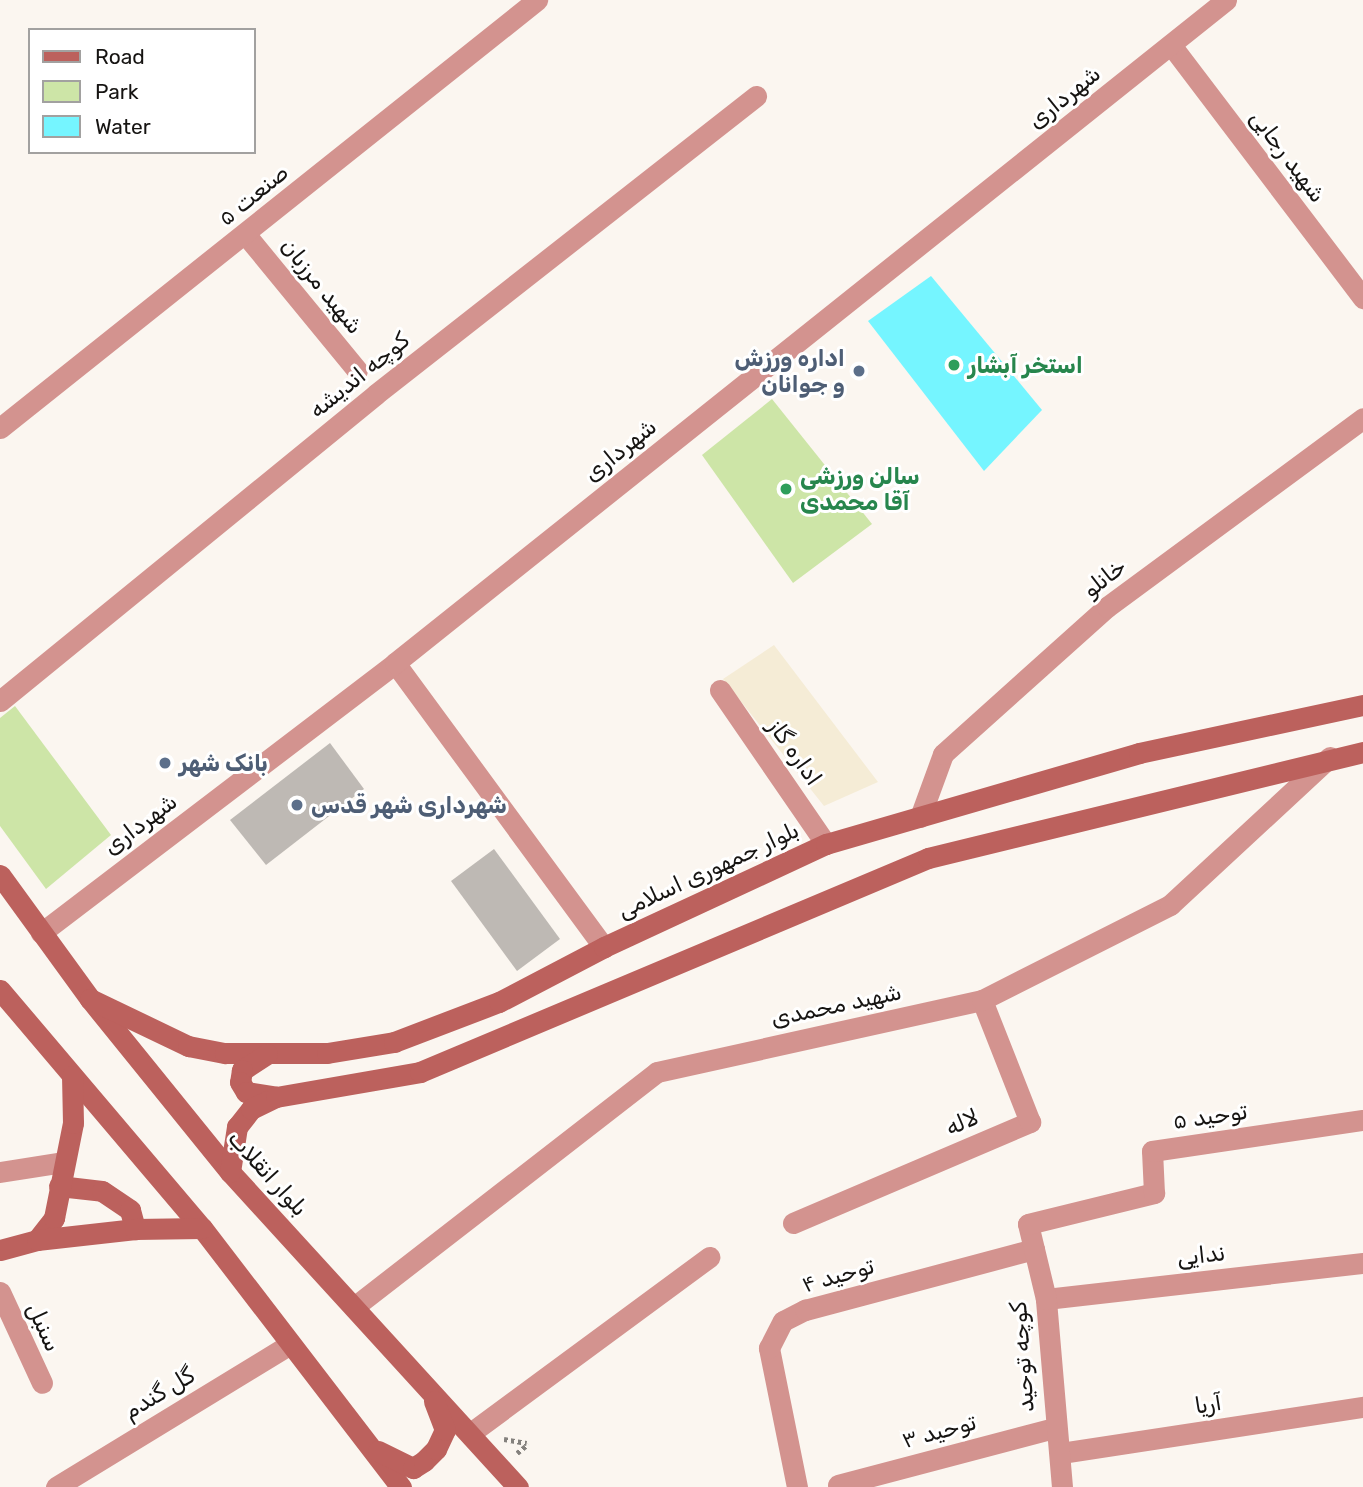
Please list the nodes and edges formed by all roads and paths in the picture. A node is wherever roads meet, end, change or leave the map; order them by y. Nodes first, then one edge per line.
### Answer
1 (537, 0) edge
2 (1226, 0) edge
3 (1171, 45) junction
4 (756, 96) dead end
5 (246, 235) junction
6 (1363, 298) edge
7 (357, 370) dead end
8 (1363, 418) edge
9 (0, 428) edge
10 (396, 663) junction
11 (720, 690) dead end
12 (0, 701) edge
13 (1363, 705) edge
14 (1363, 752) edge
15 (1330, 757) junction
16 (920, 817) junction
17 (826, 844) junction
18 (0, 875) edge
19 (41, 933) junction
20 (604, 947) junction
21 (0, 990) edge
22 (90, 999) junction
23 (982, 1000) junction
24 (267, 1054) junction
25 (72, 1076) junction
26 (276, 1097) junction
27 (1363, 1120) edge
28 (64, 1162) junction
29 (0, 1171) edge
30 (230, 1172) junction
31 (59, 1186) junction
32 (793, 1223) dead end
33 (1028, 1224) joint
34 (135, 1228) junction
35 (202, 1228) junction
36 (37, 1240) junction
37 (1034, 1249) junction
38 (0, 1251) edge
39 (709, 1257) dead end
40 (1363, 1263) edge
41 (0, 1292) edge
42 (1046, 1299) junction
43 (354, 1307) junction
44 (290, 1345) junction
45 (42, 1383) dead end
46 (431, 1393) junction
47 (1363, 1407) edge
48 (1054, 1427) junction
49 (472, 1432) junction
50 (503, 1439) dead end
51 (528, 1444) dead end
52 (370, 1446) junction
53 (1061, 1453) junction
54 (838, 1485) dead end
55 (56, 1487) edge
56 (401, 1487) edge
57 (518, 1487) edge
58 (797, 1487) edge
59 (1062, 1487) edge

1 - 5 street, صنعت ۵
2 - 3 street, شهرداری
3 - 6 street, شهید رجایی
3 - 10 street, شهرداری
4 - 12 street, کوچه اندیشه
5 - 7 street, شهید مرزبان
5 - 9 street, صنعت ۵
8 - 16 street, خانلو
10 - 19 street, شهرداری
10 - 20 street
11 - 17 street, اداره گاز
13 - 16 main road, بلوار جمهوری اسلامی
14 - 15 main road
15 - 23 street, شهید محمدی
15 - 26 main road
16 - 17 main road, بلوار جمهوری اسلامی
17 - 20 main road, بلوار جمهوری اسلامی
18 - 19 main road, بلوار انقلاب
19 - 22 main road, بلوار انقلاب
20 - 24 main road, بلوار جمهوری اسلامی
21 - 25 main road
22 - 24 main road, بلوار جمهوری اسلامی
22 - 30 main road, بلوار انقلاب
23 - 32 street, لاله
23 - 43 street, شهید محمدی
24 - 26 main road
25 - 28 main road
25 - 35 main road
26 - 30 main road
27 - 33 street, توحید ۵
28 - 29 street
28 - 31 main road
30 - 43 main road, بلوار انقلاب
31 - 34 main road
31 - 36 main road
33 - 37 street, کوچه توحید
34 - 35 main road
34 - 36 main road
35 - 44 main road
36 - 38 main road
37 - 42 street, کوچه توحید
37 - 58 street, توحید ۴
39 - 49 street
40 - 42 street, ندایی
41 - 45 street, سنبل
42 - 48 street, کوچه توحید
43 - 46 main road, بلوار انقلاب
44 - 52 main road
44 - 55 street, گل گندم
46 - 49 main road, بلوار انقلاب
46 - 52 main road
47 - 53 street, آریا
48 - 53 street, کوچه توحید
48 - 54 street, توحید ۳
49 - 57 main road, بلوار انقلاب
50 - 51 path
52 - 56 main road
53 - 59 street, کوچه توحید

